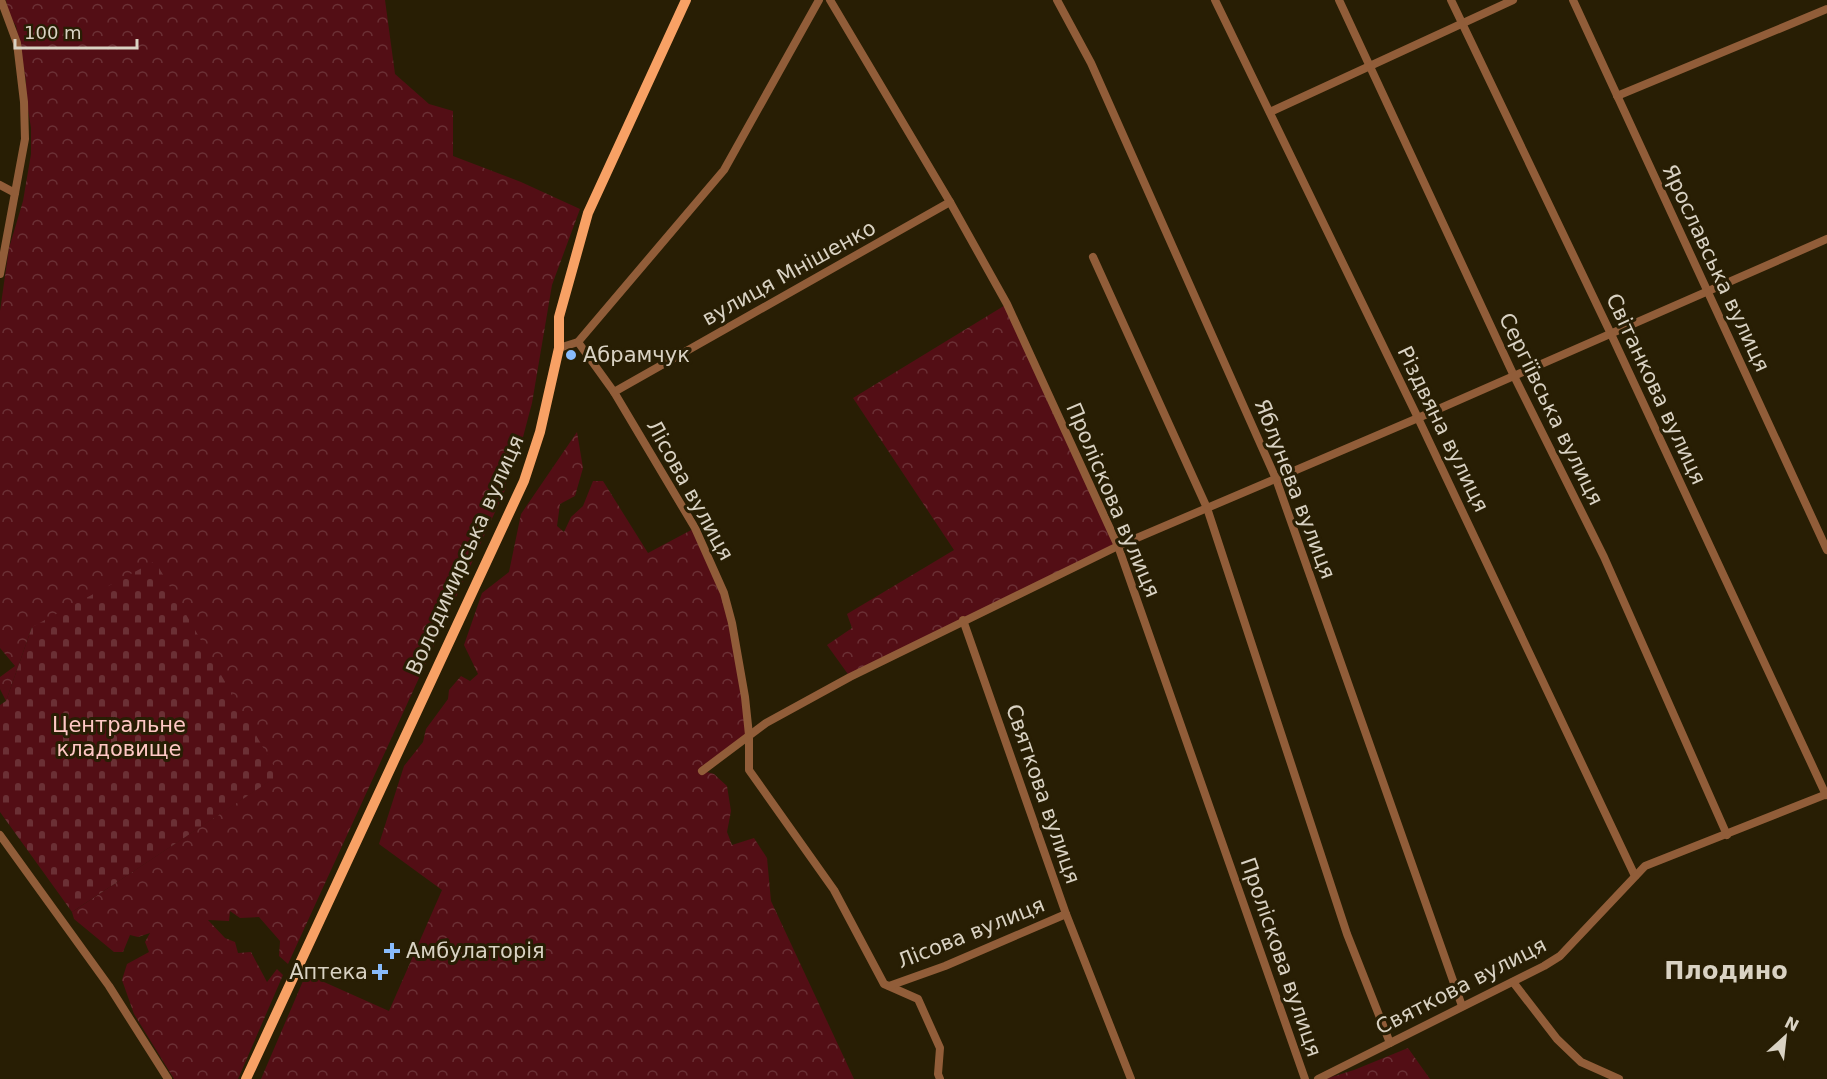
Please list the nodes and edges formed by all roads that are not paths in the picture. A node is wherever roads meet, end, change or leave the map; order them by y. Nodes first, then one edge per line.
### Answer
1 (1, 0) edge
2 (686, 0) edge
3 (819, 0) edge
4 (830, 0) edge
5 (1058, 0) edge
6 (1215, 0) edge
7 (1339, 0) edge
8 (1451, 0) edge
9 (1514, 0) edge
10 (1574, 0) edge
11 (1827, 9) edge
12 (1462, 23) junction
13 (1370, 65) junction
14 (1617, 96) junction
15 (1270, 112) junction
16 (0, 185) edge
17 (15, 193) junction
18 (950, 202) junction
19 (1827, 239) edge
20 (1093, 257) dead end
21 (0, 274) edge
22 (1706, 291) junction
23 (1611, 334) junction
24 (578, 342) junction
25 (560, 348) junction
26 (1514, 376) junction
27 (614, 392) junction
28 (1418, 418) junction
29 (1276, 479) junction
30 (1207, 508) junction
31 (1118, 546) junction
32 (1827, 550) edge
33 (963, 620) junction
34 (749, 735) junction
35 (702, 771) dead end
36 (1827, 794) edge
37 (0, 835) edge
38 (1726, 835) junction
39 (1635, 876) junction
40 (1066, 914) junction
41 (1513, 982) junction
42 (889, 986) junction
43 (1462, 1006) junction
44 (1390, 1043) junction
45 (168, 1079) edge
46 (246, 1079) edge
47 (940, 1079) edge
48 (1131, 1079) edge
49 (1305, 1079) edge
50 (1318, 1079) edge
51 (1619, 1079) edge

1 - 17 street
2 - 25 main road, Володимирська вулиця
3 - 24 street
4 - 18 street, Проліскова вулиця
5 - 29 street, Яблунева вулиця
6 - 15 street, Різдвяна вулиця
7 - 13 street, Сергіївська вулиця
8 - 12 street, Світанкова вулиця
9 - 12 street
10 - 14 street, Ярославська вулиця
11 - 14 street
12 - 13 street
12 - 23 street, Світанкова вулиця
13 - 15 street
13 - 26 street, Сергіївська вулиця
14 - 22 street, Ярославська вулиця
15 - 28 street, Різдвяна вулиця
16 - 17 street
17 - 21 street
18 - 27 street, вулиця Мнішенко
18 - 31 street, Проліскова вулиця
19 - 22 street
20 - 30 street
22 - 23 street
22 - 32 street, Ярославська вулиця
23 - 26 street
23 - 36 street, Світанкова вулиця
24 - 25 street
24 - 27 street, Лісова вулиця
25 - 46 main road, Володимирська вулиця
26 - 28 street
26 - 38 street, Сергіївська вулиця
27 - 34 street, Лісова вулиця
28 - 29 street
28 - 39 street, Різдвяна вулиця
29 - 30 street
29 - 43 street, Яблунева вулиця
30 - 31 street
30 - 44 street
31 - 33 street
31 - 49 street, Проліскова вулиця
33 - 34 street
33 - 40 street, Святкова вулиця
34 - 35 street
34 - 42 street, Лісова вулиця
36 - 38 street, Святкова вулиця
37 - 45 street
38 - 39 street, Святкова вулиця
39 - 41 street, Святкова вулиця
40 - 42 street, Лісова вулиця
40 - 48 street, Святкова вулиця
41 - 43 street, Святкова вулиця
41 - 51 street
42 - 47 street, Лісова вулиця
43 - 44 street, Святкова вулиця
44 - 50 street, Святкова вулиця

